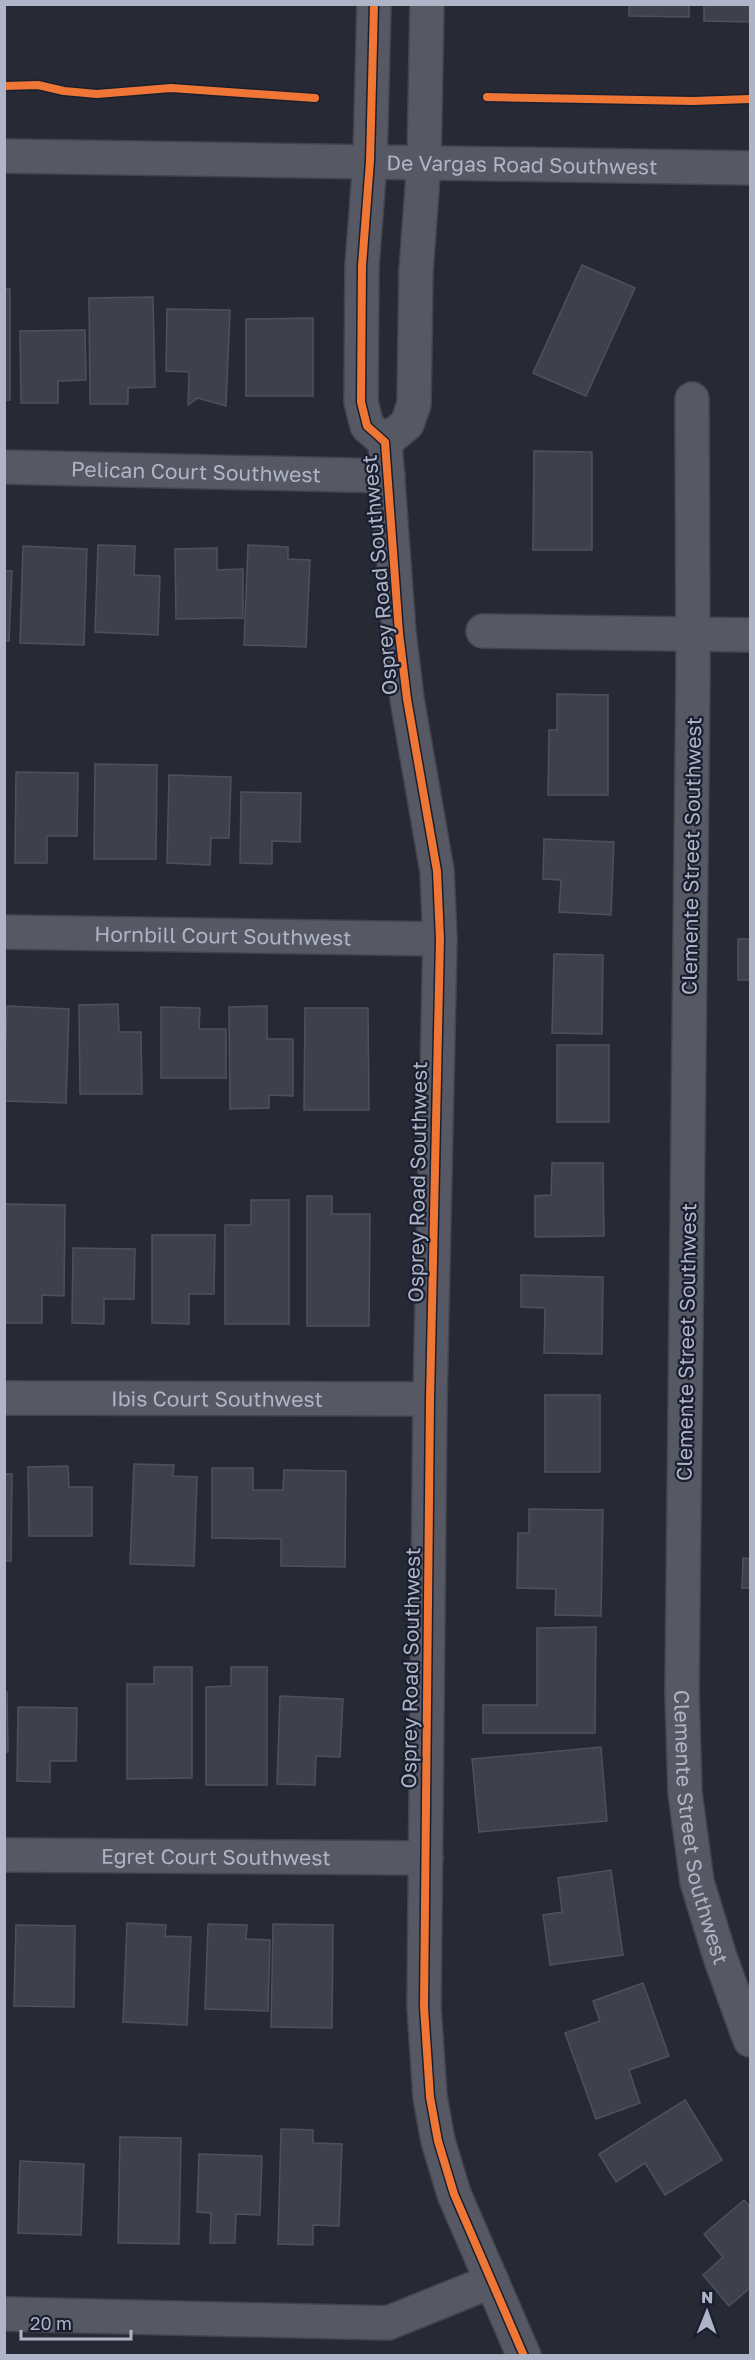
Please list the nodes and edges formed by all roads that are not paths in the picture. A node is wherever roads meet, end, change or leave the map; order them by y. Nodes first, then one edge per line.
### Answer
1 (374, 4) edge
2 (427, 4) edge
3 (4, 156) edge
4 (370, 161) junction
5 (424, 162) junction
6 (750, 168) edge
7 (692, 399) dead end
8 (385, 442) junction
9 (4, 467) edge
10 (388, 476) junction
11 (483, 631) dead end
12 (693, 634) junction
13 (750, 635) edge
14 (4, 932) edge
15 (440, 939) junction
16 (4, 1398) edge
17 (430, 1399) junction
18 (4, 1855) edge
19 (426, 1858) junction
20 (750, 2040) edge
21 (492, 2281) junction
22 (4, 2314) edge
23 (524, 2355) edge

1 - 4 street, Osprey Road Southwest
2 - 5 street, Osprey Road Southwest
3 - 4 street, De Vargas Road Southwest
4 - 5 street, De Vargas Road Southwest
4 - 8 street, Osprey Road Southwest
5 - 6 street, De Vargas Road Southwest
5 - 8 street, Osprey Road Southwest
7 - 12 street, Clemente Street Southwest
8 - 10 street, Osprey Road Southwest
9 - 10 street, Pelican Court Southwest
10 - 15 street, Osprey Road Southwest
11 - 12 street
12 - 13 street
12 - 20 street, Clemente Street Southwest
14 - 15 street, Hornbill Court Southwest
15 - 17 street, Osprey Road Southwest
16 - 17 street, Ibis Court Southwest
17 - 19 street, Osprey Road Southwest
18 - 19 street, Egret Court Southwest
19 - 21 street, Osprey Road Southwest
21 - 22 street
21 - 23 street, Osprey Road Southwest

